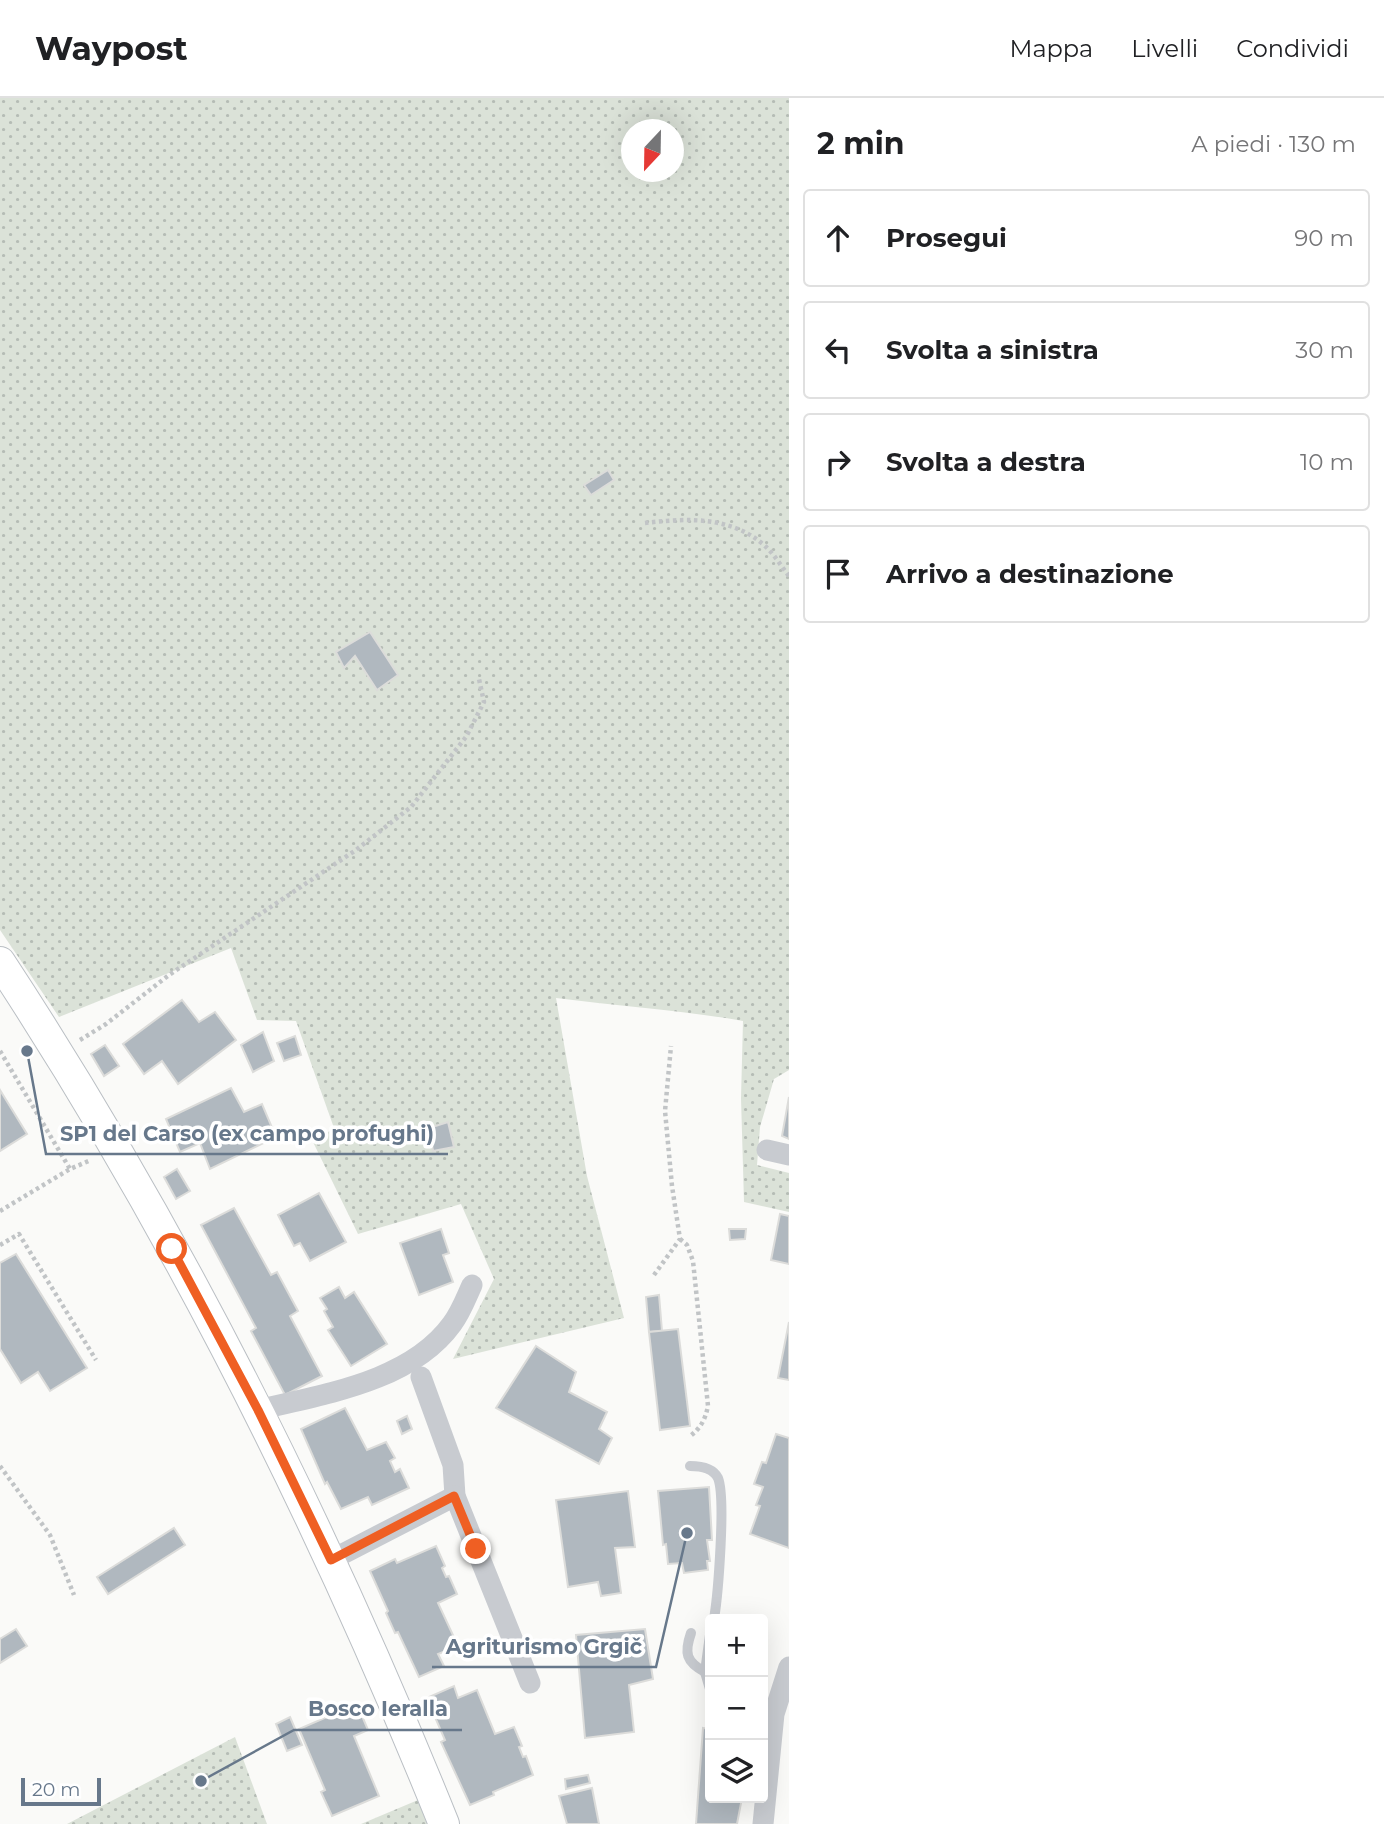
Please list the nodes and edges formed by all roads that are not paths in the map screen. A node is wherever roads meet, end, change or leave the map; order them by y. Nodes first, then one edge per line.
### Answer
1 (0, 962) edge
2 (767, 1150) dead end
3 (789, 1155) edge
4 (472, 1285) dead end
5 (421, 1377) dead end
6 (258, 1410) junction
7 (690, 1466) dead end
8 (454, 1496) junction
9 (331, 1560) junction
10 (714, 1614) edge
11 (691, 1633) dead end
12 (789, 1667) edge
13 (705, 1672) edge
14 (530, 1684) dead end
15 (769, 1710) edge
16 (444, 1824) edge
17 (763, 1824) edge

1 - 6 main road
2 - 3 street
4 - 6 street
5 - 8 street
6 - 9 main road
7 - 10 lane
8 - 9 street
8 - 14 street
9 - 16 main road
11 - 13 lane
12 - 15 street
15 - 17 street

